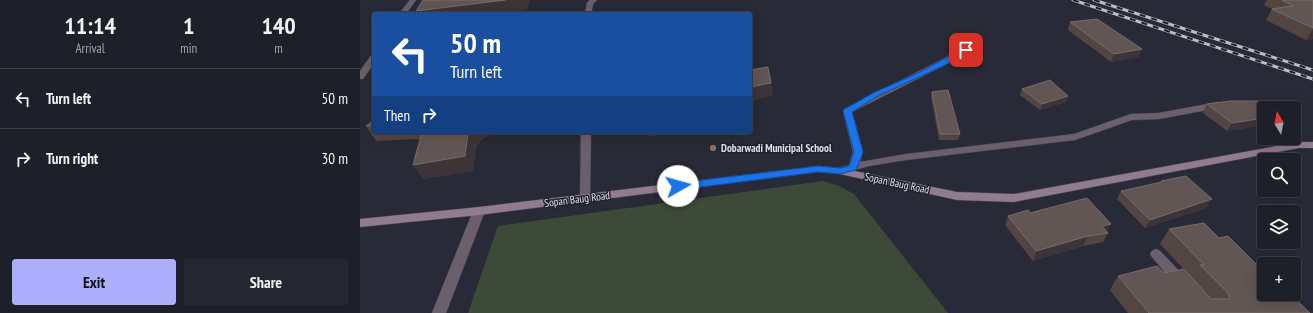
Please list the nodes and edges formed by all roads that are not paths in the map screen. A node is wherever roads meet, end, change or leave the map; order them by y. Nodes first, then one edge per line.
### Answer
1 (413, 0) edge
2 (594, 0) edge
3 (404, 12) edge
4 (588, 12) edge
5 (977, 42) dead end
6 (372, 61) edge
7 (360, 77) edge
8 (1231, 104) edge
9 (1249, 104) edge
10 (1257, 105) edge
11 (586, 134) edge
12 (1313, 145) edge
13 (852, 168) junction
14 (840, 171) junction
15 (585, 198) junction
16 (479, 212) junction
17 (360, 223) edge
18 (1156, 254) dead end
19 (1188, 290) edge
20 (439, 313) edge

1 - 3 street
2 - 4 street
5 - 13 street
6 - 7 street
8 - 13 street
9 - 10 street
11 - 15 street
12 - 14 street, Sopan Baug Road
13 - 14 street
14 - 15 street, Sopan Baug Road
15 - 16 street, Sopan Baug Road
16 - 17 street, Sopan Baug Road
16 - 20 street
18 - 19 street

